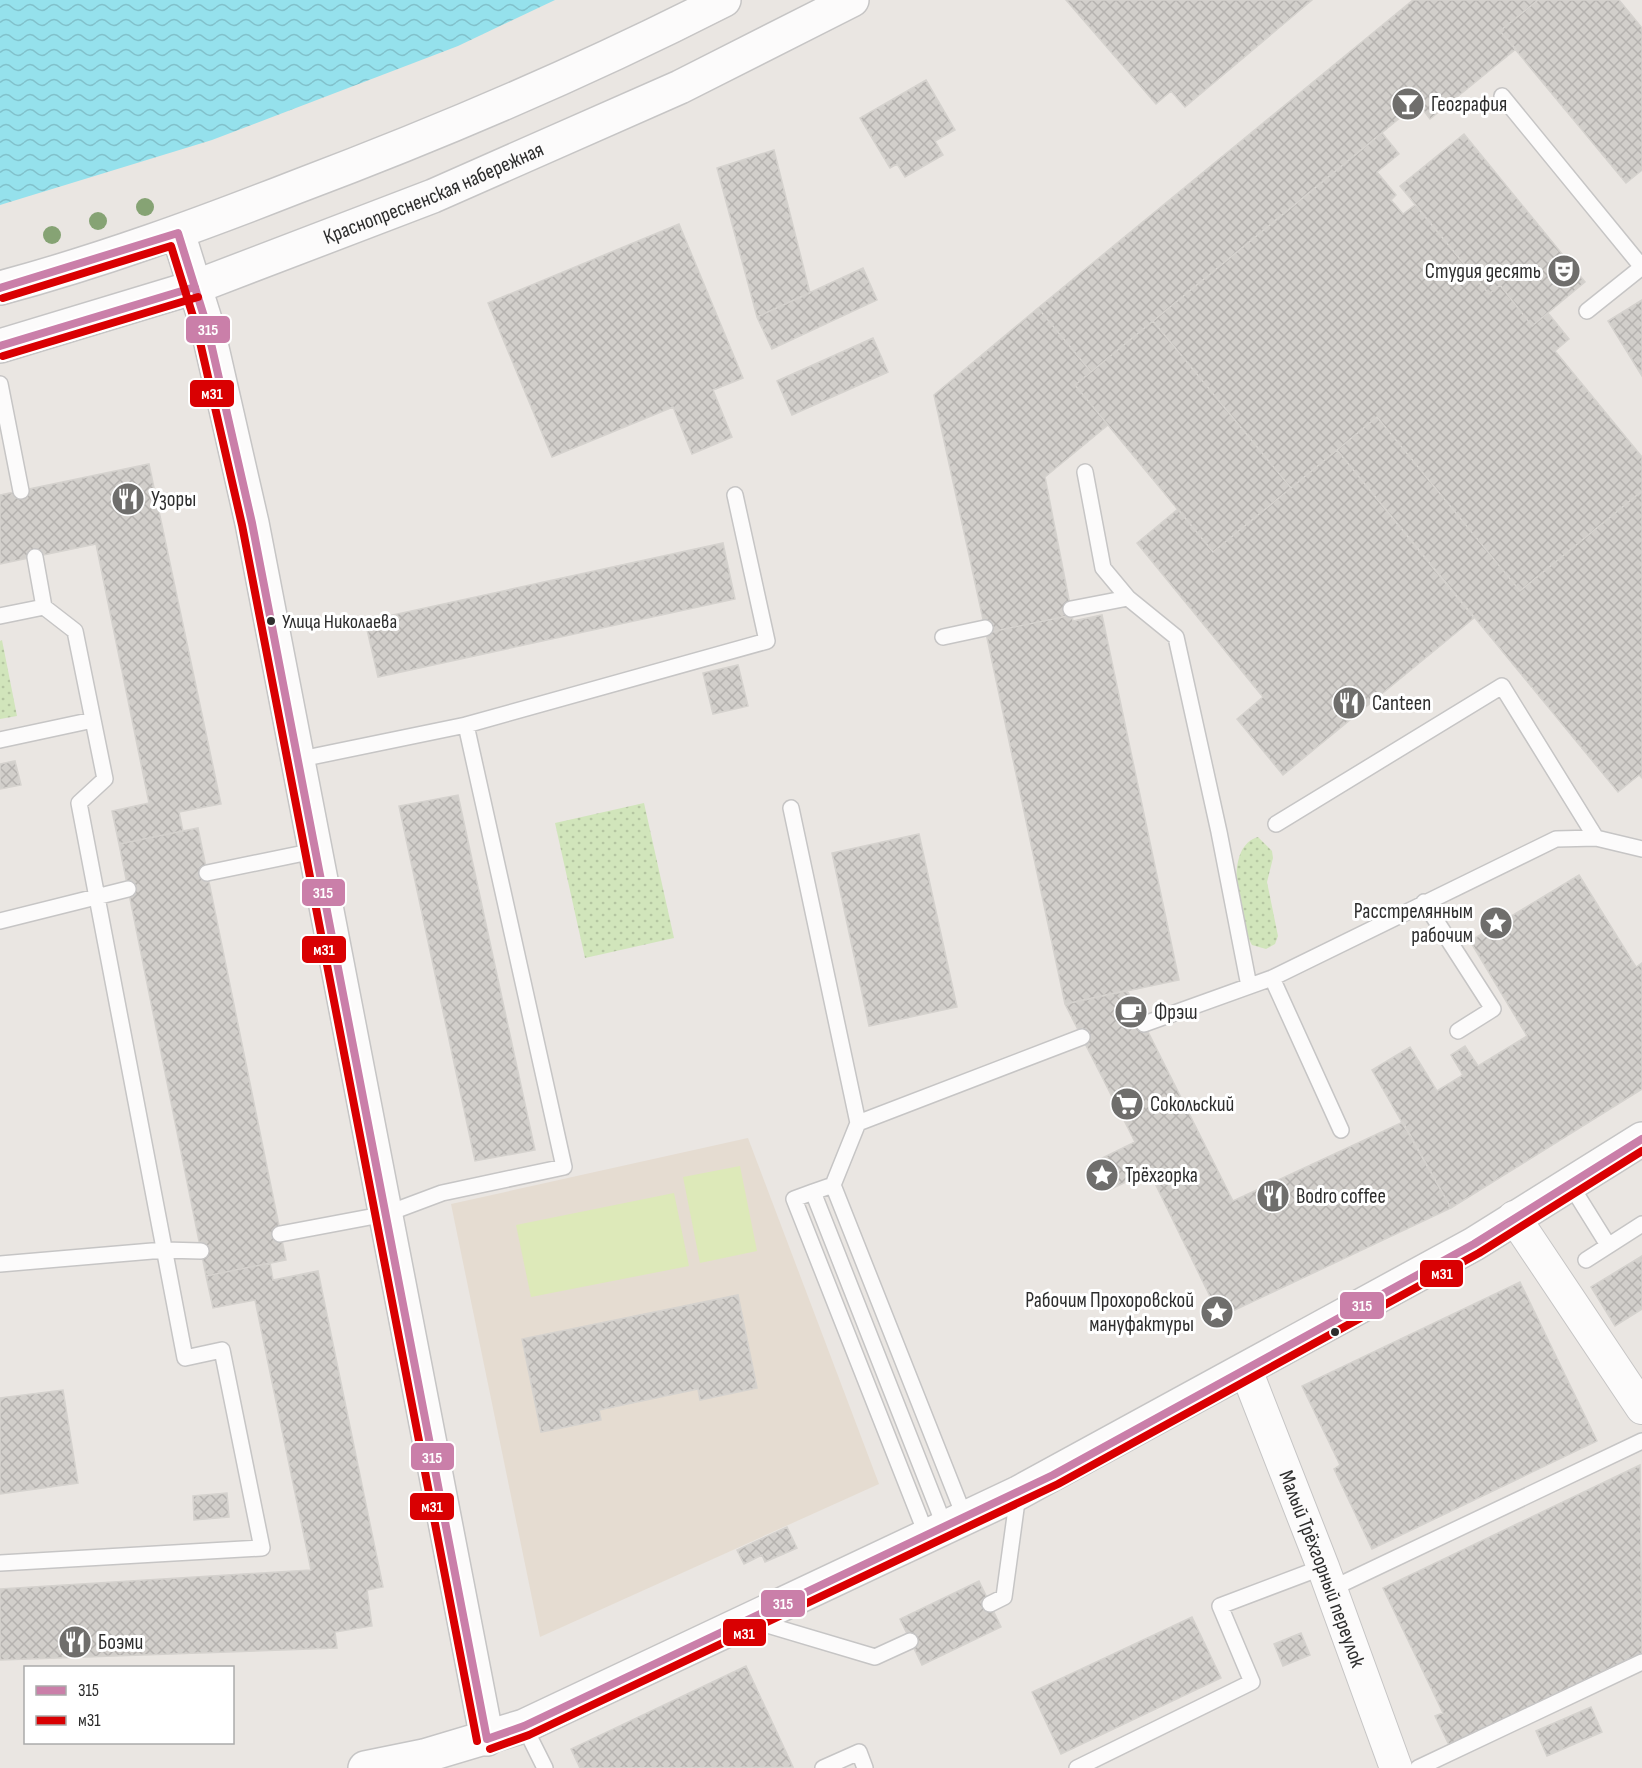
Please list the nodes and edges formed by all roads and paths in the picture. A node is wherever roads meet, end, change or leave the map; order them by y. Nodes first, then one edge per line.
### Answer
1 (724, 0) edge
2 (852, 0) edge
3 (1502, 96) dead end
4 (178, 233) junction
5 (1642, 267) edge
6 (195, 287) junction
7 (0, 288) edge
8 (1587, 311) dead end
9 (0, 346) edge
10 (0, 384) edge
11 (1085, 472) dead end
12 (21, 491) dead end
13 (735, 495) dead end
14 (35, 557) dead end
15 (1128, 598) junction
16 (44, 607) junction
17 (1071, 609) dead end
18 (0, 616) edge
19 (985, 628) dead end
20 (943, 638) dead end
21 (93, 720) junction
22 (466, 726) junction
23 (0, 740) edge
24 (296, 760) junction
25 (791, 808) dead end
26 (1276, 824) dead end
27 (1596, 838) junction
28 (1642, 849) edge
29 (314, 851) junction
30 (207, 873) dead end
31 (128, 889) dead end
32 (97, 896) junction
33 (1424, 902) junction
34 (0, 921) edge
35 (1272, 978) junction
36 (1250, 986) junction
37 (1144, 1024) dead end
38 (1458, 1031) dead end
39 (1082, 1037) dead end
40 (858, 1123) junction
41 (1341, 1130) dead end
42 (1642, 1139) edge
43 (1570, 1184) junction
44 (833, 1185) junction
45 (386, 1214) junction
46 (1514, 1217) junction
47 (1642, 1224) edge
48 (280, 1234) dead end
49 (1608, 1245) junction
50 (164, 1250) junction
51 (201, 1251) dead end
52 (1586, 1260) dead end
53 (0, 1264) edge
54 (1246, 1370) junction
55 (1642, 1408) edge
56 (1642, 1441) edge
57 (1018, 1493) junction
58 (946, 1527) junction
59 (0, 1563) edge
60 (1327, 1578) junction
61 (990, 1604) dead end
62 (751, 1620) junction
63 (910, 1641) dead end
64 (1642, 1662) edge
65 (524, 1726) junction
66 (487, 1739) junction
67 (365, 1768) edge
68 (545, 1768) edge
69 (823, 1768) edge
70 (865, 1768) edge
71 (1077, 1768) edge
72 (1396, 1768) edge
73 (1418, 1768) edge

1 - 4 street
2 - 6 street, Краснопресненская набережная
3 - 5 lane
4 - 6 street
4 - 7 street
5 - 8 lane
6 - 9 street, Краснопресненская набережная
6 - 24 street
10 - 12 lane
11 - 15 lane
13 - 22 lane
14 - 16 lane
15 - 17 lane
15 - 36 lane
16 - 18 lane
16 - 21 lane
19 - 20 lane
21 - 23 lane
21 - 32 lane
22 - 24 lane
22 - 45 lane
24 - 29 street
25 - 40 lane
26 - 27 lane
27 - 28 lane
27 - 33 lane
29 - 30 lane
29 - 45 street
31 - 32 lane
32 - 34 lane
32 - 50 lane
33 - 35 lane
33 - 38 lane
35 - 36 lane
35 - 41 lane
36 - 37 lane
39 - 40 lane
40 - 44 lane
42 - 43 street
43 - 46 street
43 - 49 lane
44 - 58 lane
44 - 58 lane
45 - 48 lane
45 - 66 street
46 - 54 street
46 - 55 street
47 - 49 lane
49 - 52 lane
50 - 51 lane
50 - 53 lane
50 - 59 lane
54 - 57 street
54 - 60 street, Малый Трёхгорный переулок
56 - 60 lane
57 - 58 street
57 - 61 lane
58 - 62 street
60 - 71 lane
60 - 72 street, Малый Трёхгорный переулок
62 - 63 lane
62 - 65 street
64 - 73 lane
65 - 66 street
65 - 68 lane
66 - 67 street
69 - 70 lane

